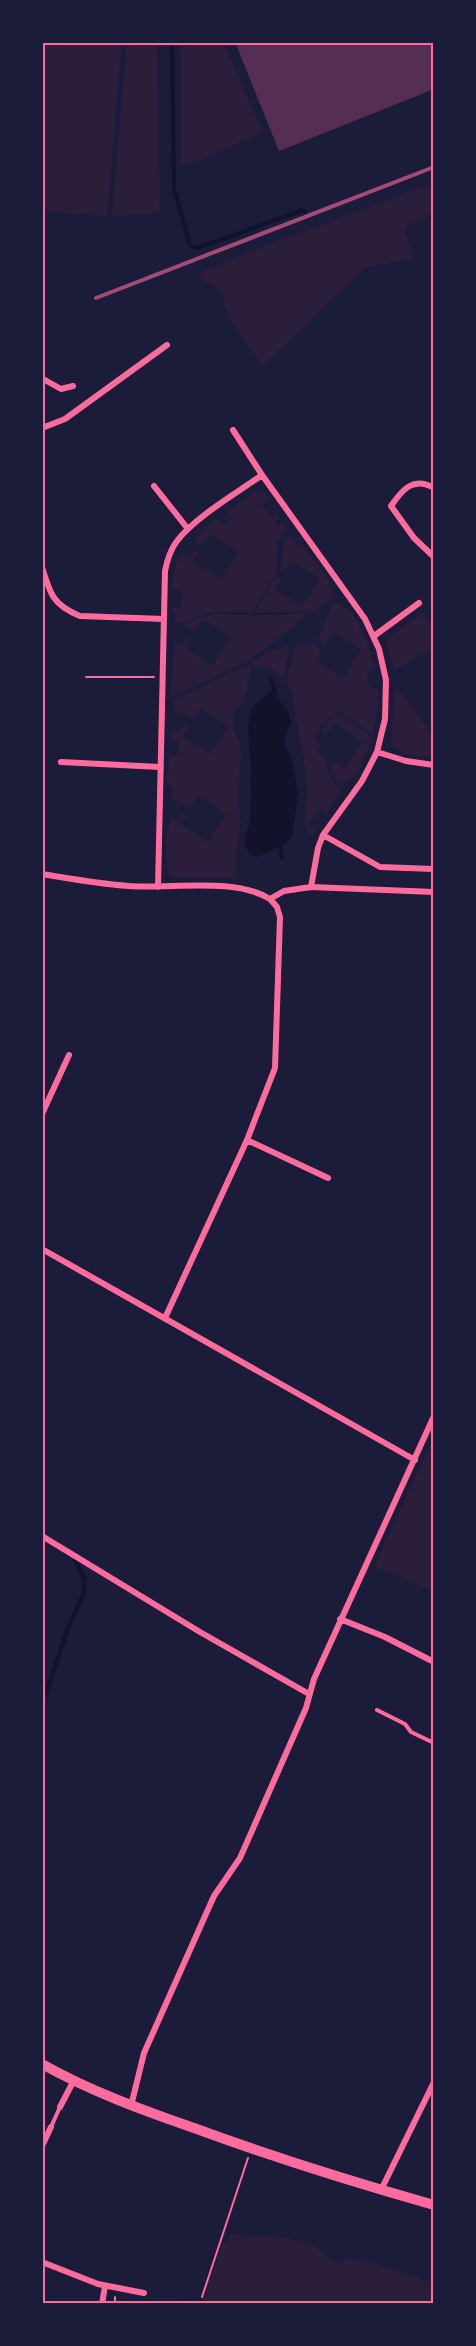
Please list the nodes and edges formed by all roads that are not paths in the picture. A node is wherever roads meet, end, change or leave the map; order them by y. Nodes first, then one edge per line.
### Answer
1 (167, 345) dead end
2 (42, 381) edge
3 (73, 386) dead end
4 (42, 428) edge
5 (233, 430) dead end
6 (262, 475) junction
7 (154, 486) dead end
8 (434, 488) edge
9 (189, 529) junction
10 (434, 544) edge
11 (42, 567) edge
12 (419, 603) dead end
13 (164, 619) junction
14 (374, 636) junction
15 (377, 752) junction
16 (61, 762) dead end
17 (434, 765) edge
18 (160, 767) junction
19 (323, 835) junction
20 (434, 869) edge
21 (42, 874) edge
22 (158, 887) junction
23 (311, 888) junction
24 (434, 892) edge
25 (270, 899) junction
26 (69, 1055) dead end
27 (42, 1114) edge
28 (247, 1140) junction
29 (328, 1178) dead end
30 (42, 1249) edge
31 (165, 1318) junction
32 (434, 1416) edge
33 (415, 1460) junction
34 (42, 1536) edge
35 (340, 1619) junction
36 (434, 1662) edge
37 (309, 1694) junction
38 (377, 1710) dead end
39 (434, 1743) edge
40 (42, 2064) edge
41 (73, 2082) junction
42 (434, 2082) edge
43 (131, 2106) junction
44 (60, 2107) joint
45 (51, 2127) joint
46 (42, 2146) edge
47 (381, 2190) junction
48 (434, 2205) edge
49 (42, 2262) edge
50 (105, 2286) junction
51 (144, 2293) dead end
52 (102, 2304) edge

1 - 4 street
2 - 3 street
5 - 6 street
6 - 9 street
6 - 14 street
7 - 9 street
8 - 10 street
9 - 13 street
11 - 13 street
12 - 14 street
13 - 18 street
14 - 15 street
15 - 17 street
15 - 19 street
16 - 18 street
18 - 22 street
19 - 20 street
19 - 23 street
21 - 22 street
22 - 25 street
23 - 24 street
23 - 25 street
25 - 28 street
26 - 27 street
28 - 29 street
28 - 31 street
30 - 31 street
31 - 33 street
32 - 33 street
33 - 35 street
34 - 37 street
35 - 36 street
35 - 37 street
37 - 43 street
38 - 39 lane
40 - 41 main road
41 - 43 main road
41 - 44 street
42 - 47 street
43 - 47 main road
44 - 45 lane
45 - 46 street
47 - 48 main road
49 - 50 street
50 - 51 street
50 - 52 street

